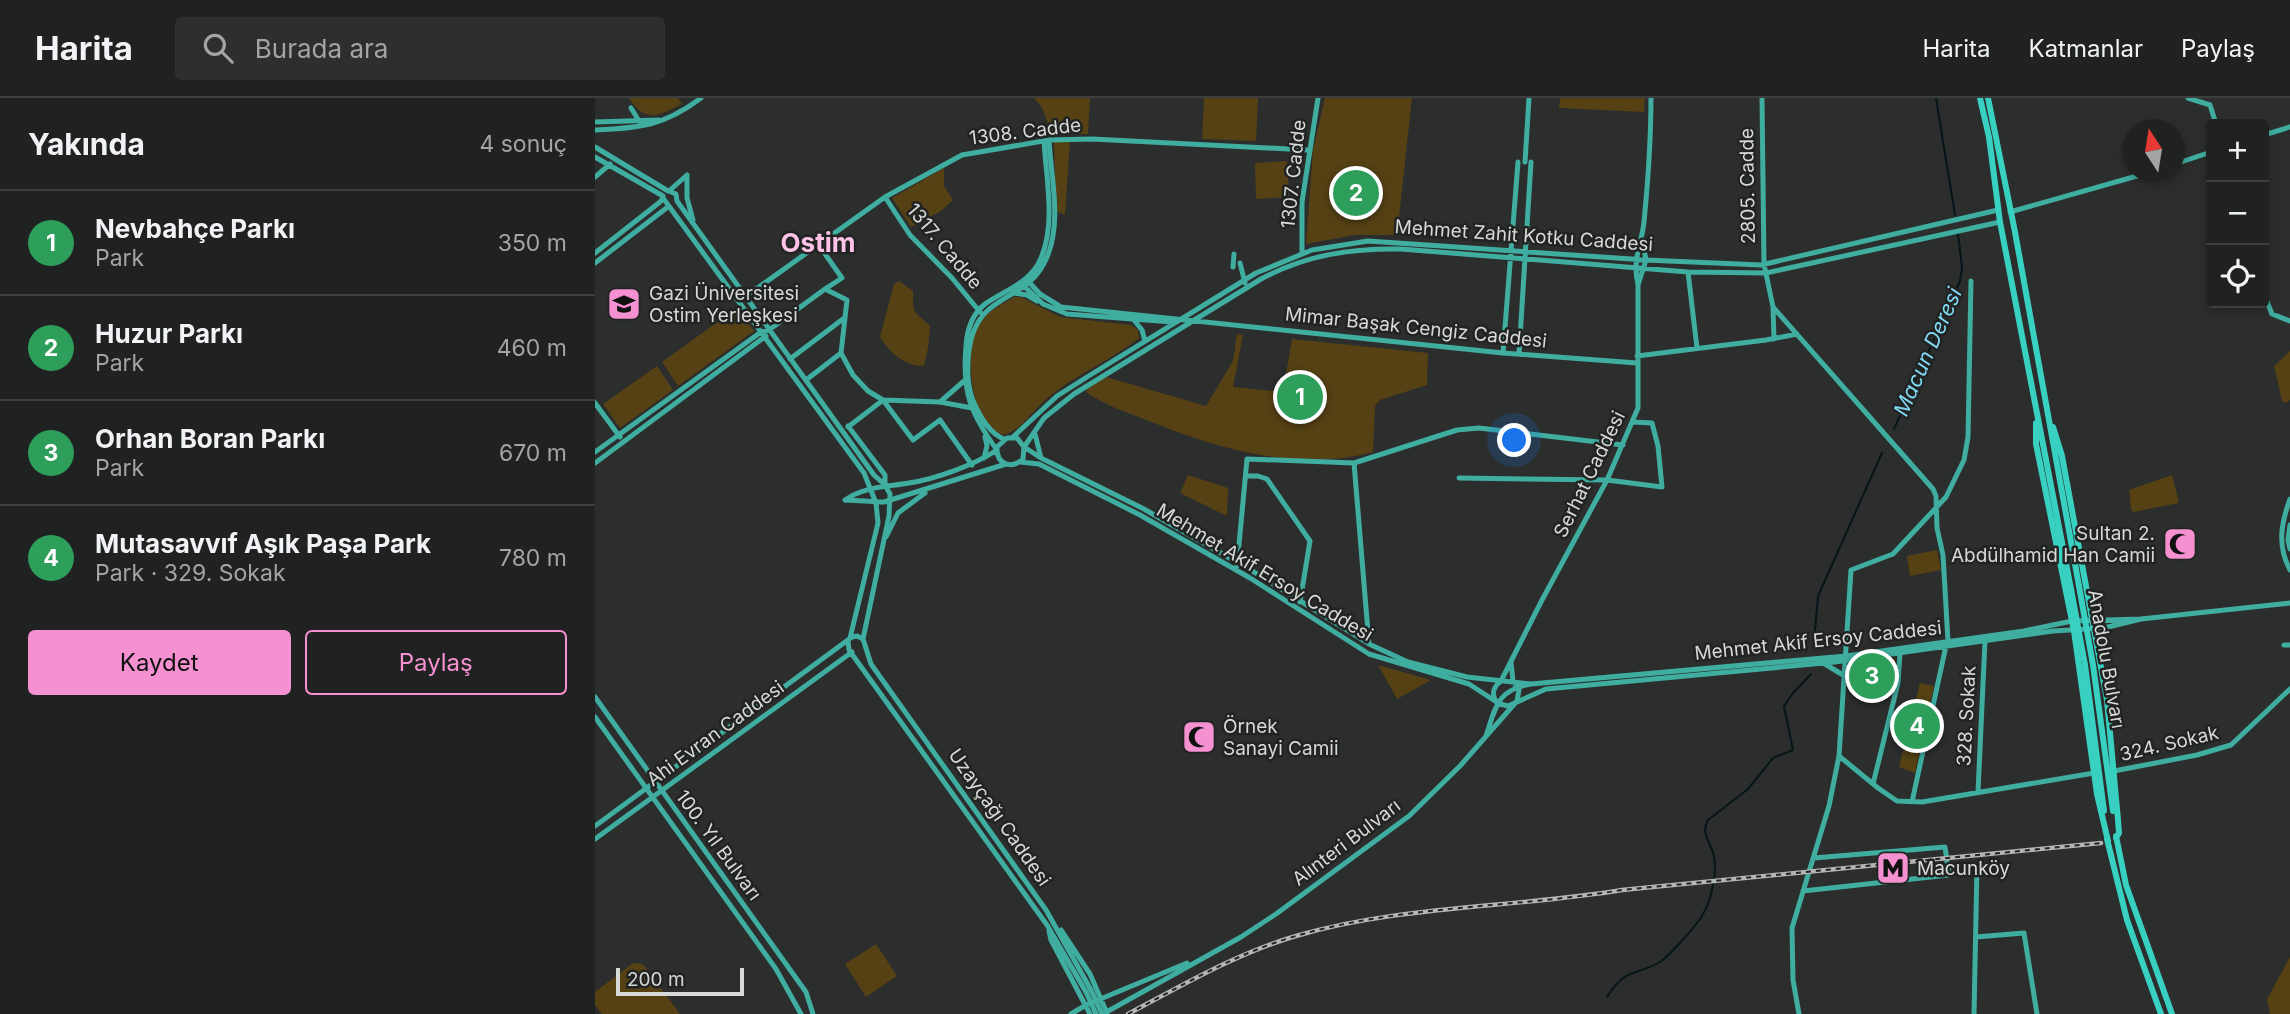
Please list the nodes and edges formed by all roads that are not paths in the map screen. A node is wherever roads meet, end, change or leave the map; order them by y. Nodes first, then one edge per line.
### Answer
1 (701, 98) edge
2 (1318, 98) edge
3 (1529, 98) edge
4 (1651, 98) edge
5 (1762, 98) edge
6 (1980, 98) edge
7 (1988, 98) edge
8 (2188, 98) edge
9 (639, 119) junction
10 (2214, 119) edge
11 (630, 120) junction
12 (666, 120) junction
13 (595, 122) edge
14 (2290, 127) edge
15 (631, 128) junction
16 (641, 128) junction
17 (595, 130) edge
18 (2269, 133) edge
19 (1046, 141) junction
20 (595, 147) edge
21 (1308, 150) junction
22 (2206, 154) edge
23 (595, 157) edge
24 (2185, 161) edge
25 (1525, 162) junction
26 (610, 164) junction
27 (687, 175) junction
28 (595, 177) edge
29 (2122, 180) edge
30 (666, 194) junction
31 (885, 197) junction
32 (677, 200) junction
33 (670, 206) junction
34 (1998, 210) junction
35 (2010, 212) junction
36 (2000, 222) junction
37 (696, 229) junction
38 (1642, 237) junction
39 (818, 244) junction
40 (1511, 250) junction
41 (1525, 251) junction
42 (595, 253) edge
43 (1234, 254) dead end
44 (1302, 254) junction
45 (1510, 258) junction
46 (1635, 258) junction
47 (1525, 259) junction
48 (1646, 260) junction
49 (595, 263) edge
50 (1764, 264) junction
51 (1233, 267) dead end
52 (1634, 268) junction
53 (1644, 268) junction
54 (1040, 270) junction
55 (1688, 272) junction
56 (1766, 273) junction
57 (1251, 276) junction
58 (1971, 281) dead end
59 (1255, 282) junction
60 (1025, 283) junction
61 (1245, 284) junction
62 (1637, 285) junction
63 (825, 289) junction
64 (1014, 293) junction
65 (1040, 294) junction
66 (745, 297) junction
67 (1043, 304) junction
68 (1773, 307) junction
69 (2269, 307) edge
70 (1210, 310) junction
71 (981, 312) junction
72 (844, 318) junction
73 (1181, 318) junction
74 (1134, 320) junction
75 (1193, 320) junction
76 (2290, 321) edge
77 (1174, 322) junction
78 (1211, 322) junction
79 (769, 330) junction
80 (761, 332) junction
81 (1797, 334) junction
82 (765, 338) junction
83 (1774, 339) junction
84 (1145, 341) junction
85 (1697, 348) junction
86 (841, 353) junction
87 (1503, 353) junction
88 (1519, 354) junction
89 (1637, 356) junction
90 (790, 359) junction
91 (1637, 363) junction
92 (806, 380) junction
93 (964, 381) junction
94 (883, 400) junction
95 (940, 402) junction
96 (595, 403) edge
97 (972, 408) junction
98 (2046, 408) junction
99 (1633, 422) junction
100 (848, 426) junction
101 (842, 431) junction
102 (984, 431) junction
103 (1035, 432) junction
104 (618, 435) junction
105 (1013, 437) junction
106 (1004, 439) junction
107 (623, 442) junction
108 (1623, 445) junction
109 (1024, 447) junction
110 (997, 450) junction
111 (595, 452) edge
112 (1041, 458) junction
113 (983, 459) junction
114 (1020, 462) junction
115 (595, 463) edge
116 (1354, 463) junction
117 (1006, 464) junction
118 (972, 465) junction
119 (1246, 476) junction
120 (1459, 478) dead end
121 (1607, 480) junction
122 (885, 485) junction
123 (935, 486) junction
124 (871, 488) junction
125 (2290, 499) edge
126 (889, 501) junction
127 (876, 503) junction
128 (1937, 507) junction
129 (2290, 525) edge
130 (883, 543) junction
131 (2290, 549) edge
132 (1237, 566) junction
133 (2290, 570) edge
134 (2087, 591) junction
135 (2069, 592) junction
136 (2288, 603) edge
137 (1299, 604) junction
138 (2141, 619) junction
139 (2092, 620) junction
140 (2072, 621) junction
141 (2094, 629) junction
142 (2074, 631) junction
143 (849, 640) junction
144 (864, 641) junction
145 (1985, 641) junction
146 (1370, 644) junction
147 (1947, 644) junction
148 (2097, 646) junction
149 (2077, 650) junction
150 (853, 653) junction
151 (1900, 653) junction
152 (1369, 654) junction
153 (1846, 658) junction
154 (1836, 659) junction
155 (1511, 662) junction
156 (1823, 663) junction
157 (2089, 665) junction
158 (1837, 669) junction
159 (1843, 675) junction
160 (1466, 680) junction
161 (1501, 681) junction
162 (1515, 684) junction
163 (2290, 689) edge
164 (595, 696) edge
165 (1497, 703) junction
166 (1512, 705) junction
167 (595, 717) edge
168 (1486, 736) junction
169 (1839, 756) junction
170 (2114, 771) junction
171 (2094, 773) junction
172 (655, 783) junction
173 (1873, 784) junction
174 (645, 789) junction
175 (661, 791) junction
176 (1978, 792) junction
177 (652, 798) junction
178 (1912, 802) junction
179 (595, 826) edge
180 (2116, 838) junction
181 (595, 839) edge
182 (2108, 841) junction
183 (1814, 858) junction
184 (1948, 869) junction
185 (1803, 891) junction
186 (1051, 924) junction
187 (1976, 937) junction
188 (1209, 954) junction
189 (797, 979) junction
190 (785, 984) junction
191 (1089, 991) junction
192 (806, 992) junction
193 (1102, 998) junction
194 (794, 999) junction
195 (1086, 1005) junction
196 (801, 1014) edge
197 (813, 1014) edge
198 (1072, 1014) edge
199 (1090, 1014) edge
200 (1095, 1014) edge
201 (1105, 1014) edge
202 (1798, 1014) edge
203 (1974, 1014) edge
204 (2037, 1014) edge
205 (2161, 1014) edge
206 (2172, 1014) edge

1 - 12 main road
2 - 21 main road, 1307. Cadde
3 - 25 main road
4 - 38 main road, Serhat Caddesi
5 - 50 main road, 2805. Cadde
6 - 34 main road, Anadolu Bulvarı
7 - 35 main road, Anadolu Bulvarı
8 - 10 main road
9 - 11 main road
9 - 11 main road
9 - 12 main road
9 - 16 main road
11 - 13 main road
11 - 15 main road
12 - 16 main road
14 - 18 main road
15 - 16 main road
15 - 17 main road
19 - 21 main road, 1308. Cadde
19 - 31 main road, 1308. Cadde
19 - 54 main road
19 - 60 main road
20 - 30 main road
21 - 44 main road, 1307. Cadde
22 - 24 main road
23 - 26 main road
25 - 40 main road
25 - 41 main road
26 - 28 main road
26 - 30 main road
27 - 30 main road
27 - 32 main road
27 - 37 main road
29 - 35 main road
30 - 32 main road
30 - 33 main road
30 - 42 main road
31 - 39 main road, 1308. Cadde
31 - 71 main road, 1317. Cadde
32 - 33 main road
32 - 37 main road
33 - 49 main road
33 - 80 main road
34 - 36 main road, Anadolu Bulvarı
34 - 50 main road, Mehmet Zahit Kotku Caddesi
35 - 98 main road, Anadolu Bulvarı
36 - 56 main road, Mehmet Zahit Kotku Caddesi
36 - 135 main road, Anadolu Bulvarı
37 - 66 main road
38 - 46 main road, Serhat Caddesi
38 - 48 main road, Serhat Caddesi
39 - 63 main road
39 - 66 main road, 1308. Cadde
40 - 41 main road, Mehmet Zahit Kotku Caddesi
40 - 44 main road, Mehmet Zahit Kotku Caddesi
40 - 45 main road
41 - 46 main road, Mehmet Zahit Kotku Caddesi
41 - 47 main road
43 - 51 main road
44 - 57 main road, Mehmet Zahit Kotku Caddesi
45 - 47 main road, Mehmet Zahit Kotku Caddesi
45 - 59 main road, Mehmet Zahit Kotku Caddesi
45 - 87 main road
46 - 48 main road, Mehmet Zahit Kotku Caddesi
46 - 52 main road, Serhat Caddesi
47 - 52 main road, Mehmet Zahit Kotku Caddesi
47 - 88 main road
48 - 50 main road, Mehmet Zahit Kotku Caddesi
48 - 53 main road, Serhat Caddesi
50 - 56 main road, 2805. Cadde
52 - 53 main road, Mehmet Zahit Kotku Caddesi
52 - 62 main road, Serhat Caddesi
53 - 55 main road, Mehmet Zahit Kotku Caddesi
53 - 62 main road, Serhat Caddesi
54 - 60 main road
54 - 65 main road
55 - 56 main road, Mehmet Zahit Kotku Caddesi
55 - 85 main road
56 - 68 main road, 2805. Cadde
57 - 59 main road
57 - 61 main road, Mehmet Zahit Kotku Caddesi
57 - 61 main road
58 - 128 main road
59 - 61 main road, Mehmet Zahit Kotku Caddesi
60 - 64 main road
60 - 65 main road, Mimar Başak Cengiz Caddesi
60 - 67 main road, Mimar Başak Cengiz Caddesi
60 - 71 main road
61 - 70 main road, Mehmet Zahit Kotku Caddesi
61 - 73 main road, Mehmet Zahit Kotku Caddesi
62 - 89 main road, Serhat Caddesi
63 - 72 main road
63 - 79 main road
64 - 67 main road
64 - 71 main road
65 - 73 main road, Mimar Başak Cengiz Caddesi
66 - 79 main road
67 - 74 main road, Mimar Başak Cengiz Caddesi
68 - 81 main road
68 - 83 main road, 2805. Cadde
69 - 76 main road
70 - 75 main road, Mehmet Zahit Kotku Caddesi
70 - 78 main road
71 - 93 main road
71 - 106 main road
72 - 86 main road
72 - 90 main road
73 - 75 main road, Mimar Başak Cengiz Caddesi
73 - 77 main road, Mehmet Zahit Kotku Caddesi
74 - 77 main road, Mimar Başak Cengiz Caddesi
74 - 84 main road
75 - 77 main road, Mimar Başak Cengiz Caddesi
75 - 78 main road, Mimar Başak Cengiz Caddesi
75 - 103 main road, Mehmet Zahit Kotku Caddesi
77 - 84 main road, Mehmet Zahit Kotku Caddesi
78 - 87 main road, Mimar Başak Cengiz Caddesi
79 - 80 main road
79 - 82 main road
79 - 90 main road
80 - 82 main road
80 - 104 main road
81 - 83 main road
81 - 128 main road
82 - 107 main road
82 - 124 main road
83 - 85 main road
84 - 105 main road, Mehmet Zahit Kotku Caddesi
85 - 89 main road
86 - 92 main road
86 - 94 main road
87 - 88 main road, Mimar Başak Cengiz Caddesi
88 - 91 main road, Mimar Başak Cengiz Caddesi
89 - 91 main road, Serhat Caddesi
90 - 92 main road
91 - 99 main road, Serhat Caddesi
92 - 101 main road
93 - 95 main road
93 - 97 main road
94 - 95 main road
94 - 100 main road
94 - 118 main road
95 - 97 main road
96 - 104 main road
97 - 102 main road
98 - 134 main road
98 - 157 main road, Anadolu Bulvarı, bridge
99 - 108 main road, Serhat Caddesi
99 - 121 main road
100 - 101 main road
100 - 122 main road
101 - 122 main road
102 - 110 main road
102 - 113 main road
103 - 109 main road, Mehmet Zahit Kotku Caddesi
103 - 112 main road
104 - 107 main road
104 - 111 main road
105 - 106 main road
105 - 109 main road
106 - 110 main road
107 - 115 main road
108 - 116 main road
108 - 121 main road, Serhat Caddesi
109 - 112 main road, Mehmet Akif Ersoy Caddesi
109 - 114 main road
110 - 113 main road
110 - 117 main road
112 - 132 main road, Mehmet Akif Ersoy Caddesi
113 - 118 main road
114 - 117 main road
114 - 132 main road, Mehmet Akif Ersoy Caddesi
116 - 119 main road
116 - 146 main road
117 - 123 main road
118 - 122 main road
119 - 132 main road
119 - 137 main road
120 - 121 main road
121 - 155 main road, Serhat Caddesi
122 - 124 main road
122 - 126 main road
123 - 126 main road
123 - 130 main road
124 - 127 main road
124 - 127 main road
125 - 133 main road
126 - 127 main road
126 - 130 main road
127 - 143 main road
128 - 147 main road
128 - 153 main road
129 - 131 main road
130 - 144 main road
132 - 137 main road, Mehmet Akif Ersoy Caddesi
134 - 135 main road
134 - 139 main road
135 - 140 main road
135 - 157 main road, Anadolu Bulvarı, bridge
136 - 138 main road
137 - 146 main road, Mehmet Akif Ersoy Caddesi
137 - 152 main road, Mehmet Akif Ersoy Caddesi
138 - 139 main road, Mehmet Akif Ersoy Caddesi
138 - 141 main road, Mehmet Akif Ersoy Caddesi
139 - 140 main road, Mehmet Akif Ersoy Caddesi
139 - 141 main road
140 - 142 main road
140 - 147 main road, Mehmet Akif Ersoy Caddesi
141 - 142 main road, Mehmet Akif Ersoy Caddesi
141 - 148 main road
142 - 145 main road, Mehmet Akif Ersoy Caddesi
142 - 149 main road
143 - 144 main road
143 - 150 main road
143 - 172 main road, Ahi Evran Caddesi
144 - 150 main road
144 - 186 main road, Uzayçağı Caddesi
145 - 147 main road, Mehmet Akif Ersoy Caddesi
145 - 176 main road, 328. Sokak
146 - 152 main road
146 - 160 main road, Mehmet Akif Ersoy Caddesi
147 - 151 main road, Mehmet Akif Ersoy Caddesi
147 - 153 main road, Mehmet Akif Ersoy Caddesi
147 - 178 main road
148 - 149 main road
148 - 170 main road
149 - 171 main road
150 - 175 main road, Ahi Evran Caddesi
150 - 186 main road, Uzayçağı Caddesi
151 - 153 main road, Mehmet Akif Ersoy Caddesi
151 - 173 main road
152 - 160 main road, Mehmet Akif Ersoy Caddesi
153 - 154 main road, Mehmet Akif Ersoy Caddesi
153 - 159 main road
154 - 156 main road, Mehmet Akif Ersoy Caddesi
154 - 158 main road
154 - 162 main road, Mehmet Akif Ersoy Caddesi
155 - 161 main road, Serhat Caddesi
155 - 162 main road
156 - 158 main road
156 - 166 main road, Mehmet Akif Ersoy Caddesi
157 - 180 main road, Anadolu Bulvarı
157 - 182 main road, Anadolu Bulvarı
158 - 159 main road
159 - 169 main road
160 - 161 main road, Mehmet Akif Ersoy Caddesi
160 - 165 main road, Mehmet Akif Ersoy Caddesi
161 - 162 main road, Mehmet Akif Ersoy Caddesi
161 - 165 main road, Alınteri Bulvarı
162 - 165 main road, Mehmet Akif Ersoy Caddesi
162 - 166 main road
163 - 170 main road, 324. Sokak
164 - 172 main road, 100. Yıl Bulvarı
165 - 166 main road
165 - 168 main road, Alınteri Bulvarı
166 - 168 main road, Alınteri Bulvarı
167 - 174 main road, 100. Yıl Bulvarı
168 - 188 main road, Alınteri Bulvarı
169 - 173 main road
169 - 183 main road
170 - 180 main road
171 - 176 main road
171 - 182 main road
172 - 174 main road, Ahi Evran Caddesi
172 - 175 main road, 100. Yıl Bulvarı
173 - 178 main road
174 - 177 main road, 100. Yıl Bulvarı
174 - 179 main road, Ahi Evran Caddesi
175 - 177 main road, Ahi Evran Caddesi
175 - 189 main road, 100. Yıl Bulvarı
176 - 178 main road
177 - 181 main road, Ahi Evran Caddesi
177 - 190 main road, 100. Yıl Bulvarı
180 - 206 main road, Anadolu Bulvarı
182 - 205 main road, Anadolu Bulvarı
183 - 184 main road
183 - 185 main road
184 - 185 main road
184 - 187 main road
185 - 202 main road
186 - 191 main road, Uzayçağı Caddesi
186 - 193 main road
186 - 195 main road
187 - 203 main road
187 - 204 main road
188 - 193 main road, Alınteri Bulvarı
188 - 201 main road, Alınteri Bulvarı
189 - 190 main road
189 - 192 main road, 100. Yıl Bulvarı
190 - 194 main road, 100. Yıl Bulvarı
191 - 200 main road, Uzayçağı Caddesi, bridge
191 - 201 main road, Uzayçağı Caddesi, bridge
192 - 194 main road
192 - 197 main road, 100. Yıl Bulvarı
193 - 195 main road, Alınteri Bulvarı
193 - 201 main road
194 - 196 main road, 100. Yıl Bulvarı
195 - 198 main road, Alınteri Bulvarı
195 - 199 main road

